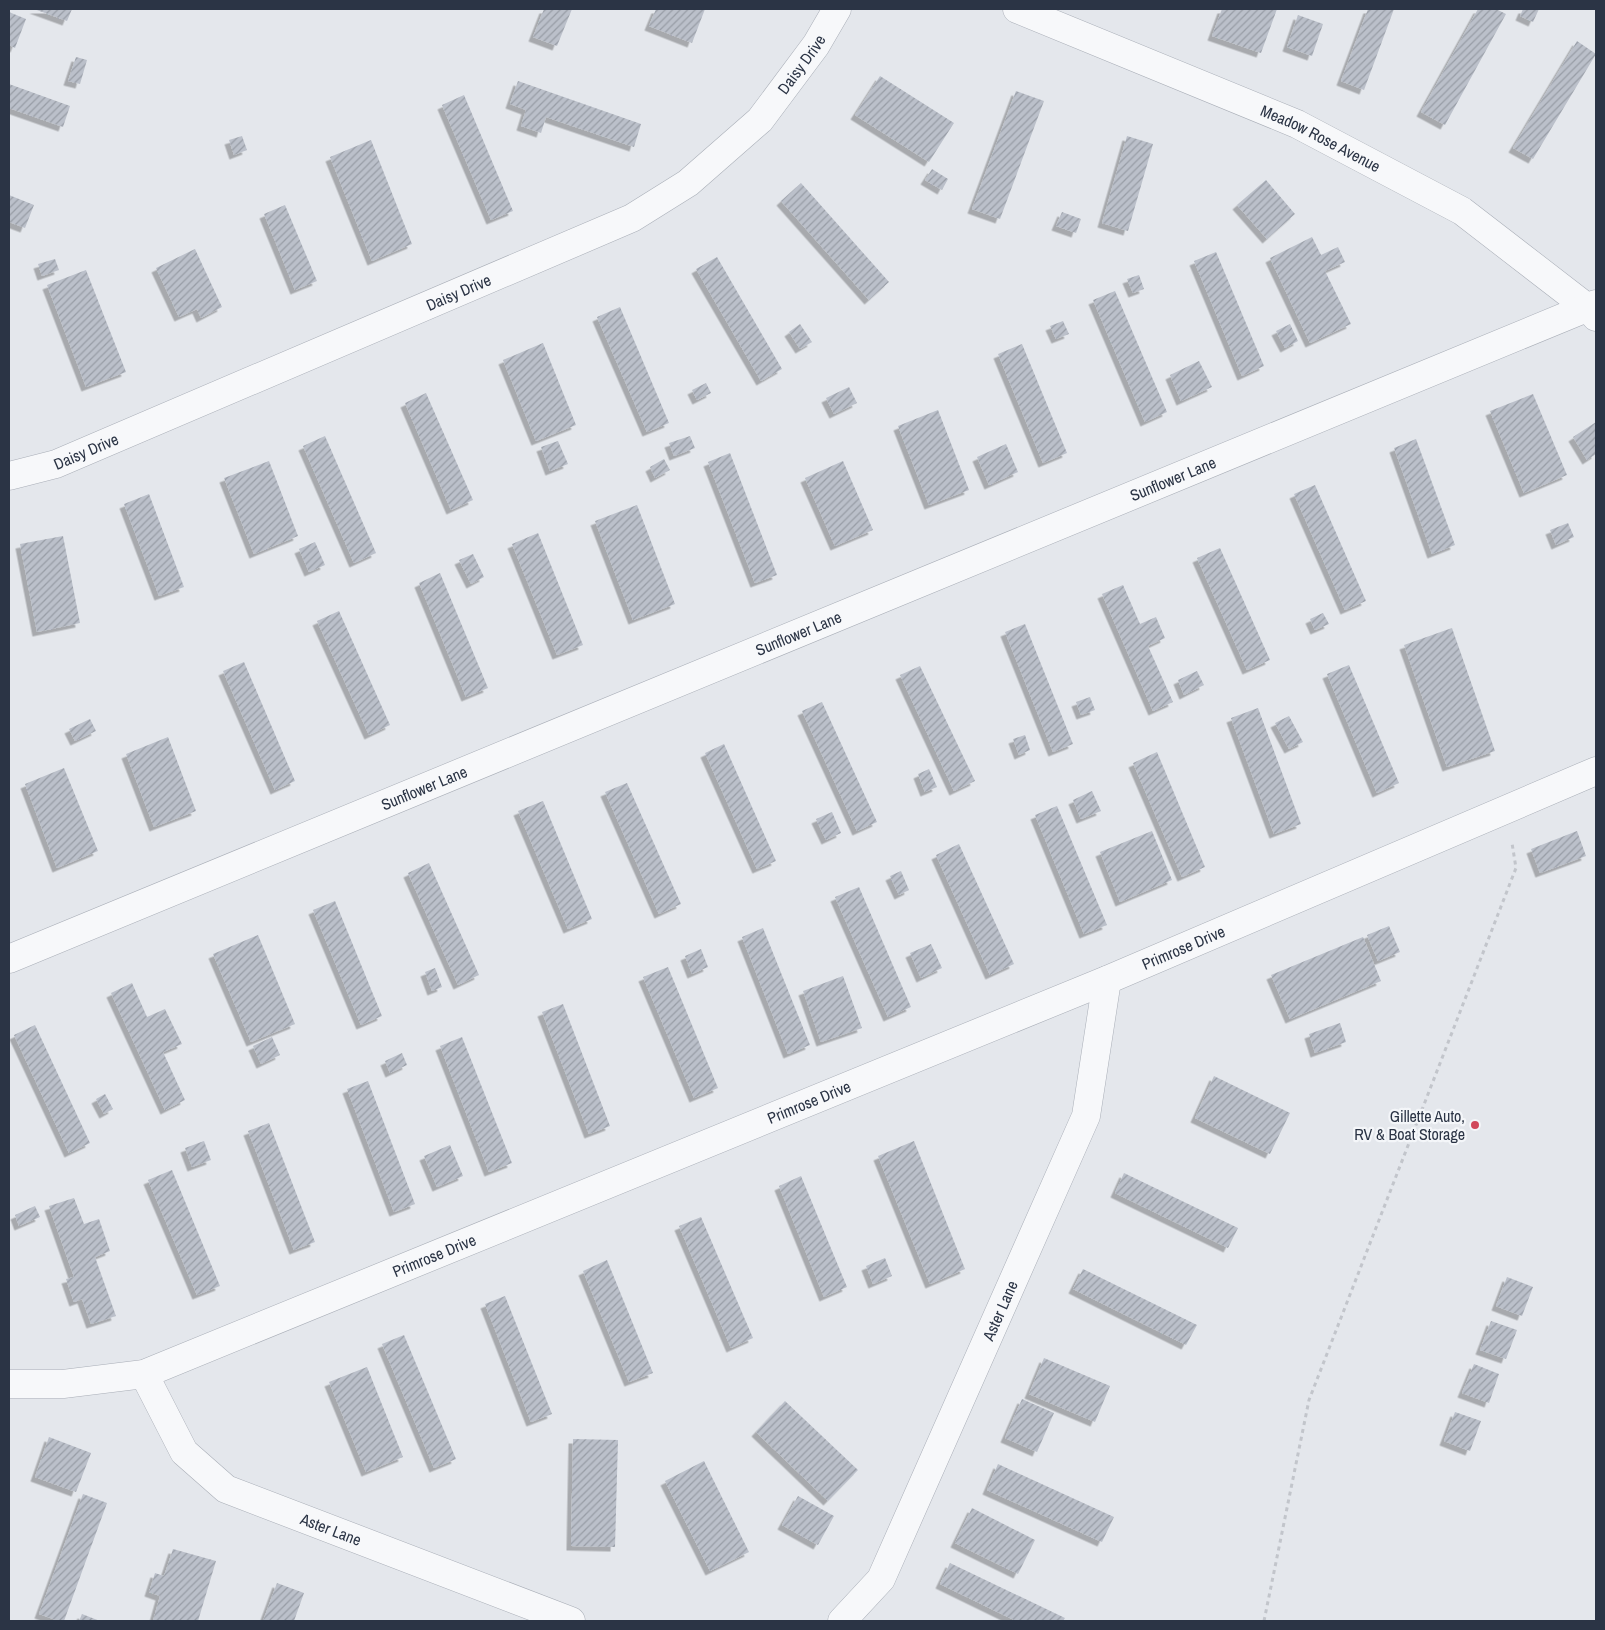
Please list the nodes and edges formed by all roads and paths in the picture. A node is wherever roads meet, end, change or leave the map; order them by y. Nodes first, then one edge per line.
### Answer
1 (837, 9) edge
2 (1017, 9) edge
3 (1594, 310) edge
4 (9, 476) edge
5 (1596, 771) edge
6 (1507, 809) junction
7 (9, 959) edge
8 (1107, 980) junction
9 (144, 1374) junction
10 (9, 1384) edge
11 (571, 1621) edge
12 (842, 1621) edge
13 (1264, 1621) edge

1 - 4 street, Daisy Drive
2 - 3 street, Meadow Rose Avenue
3 - 7 street, Sunflower Lane
5 - 6 street, Primrose Drive
6 - 8 street, Primrose Drive
6 - 13 path
8 - 9 street, Primrose Drive
8 - 12 street, Aster Lane
9 - 10 street, Primrose Drive
9 - 11 street, Aster Lane

